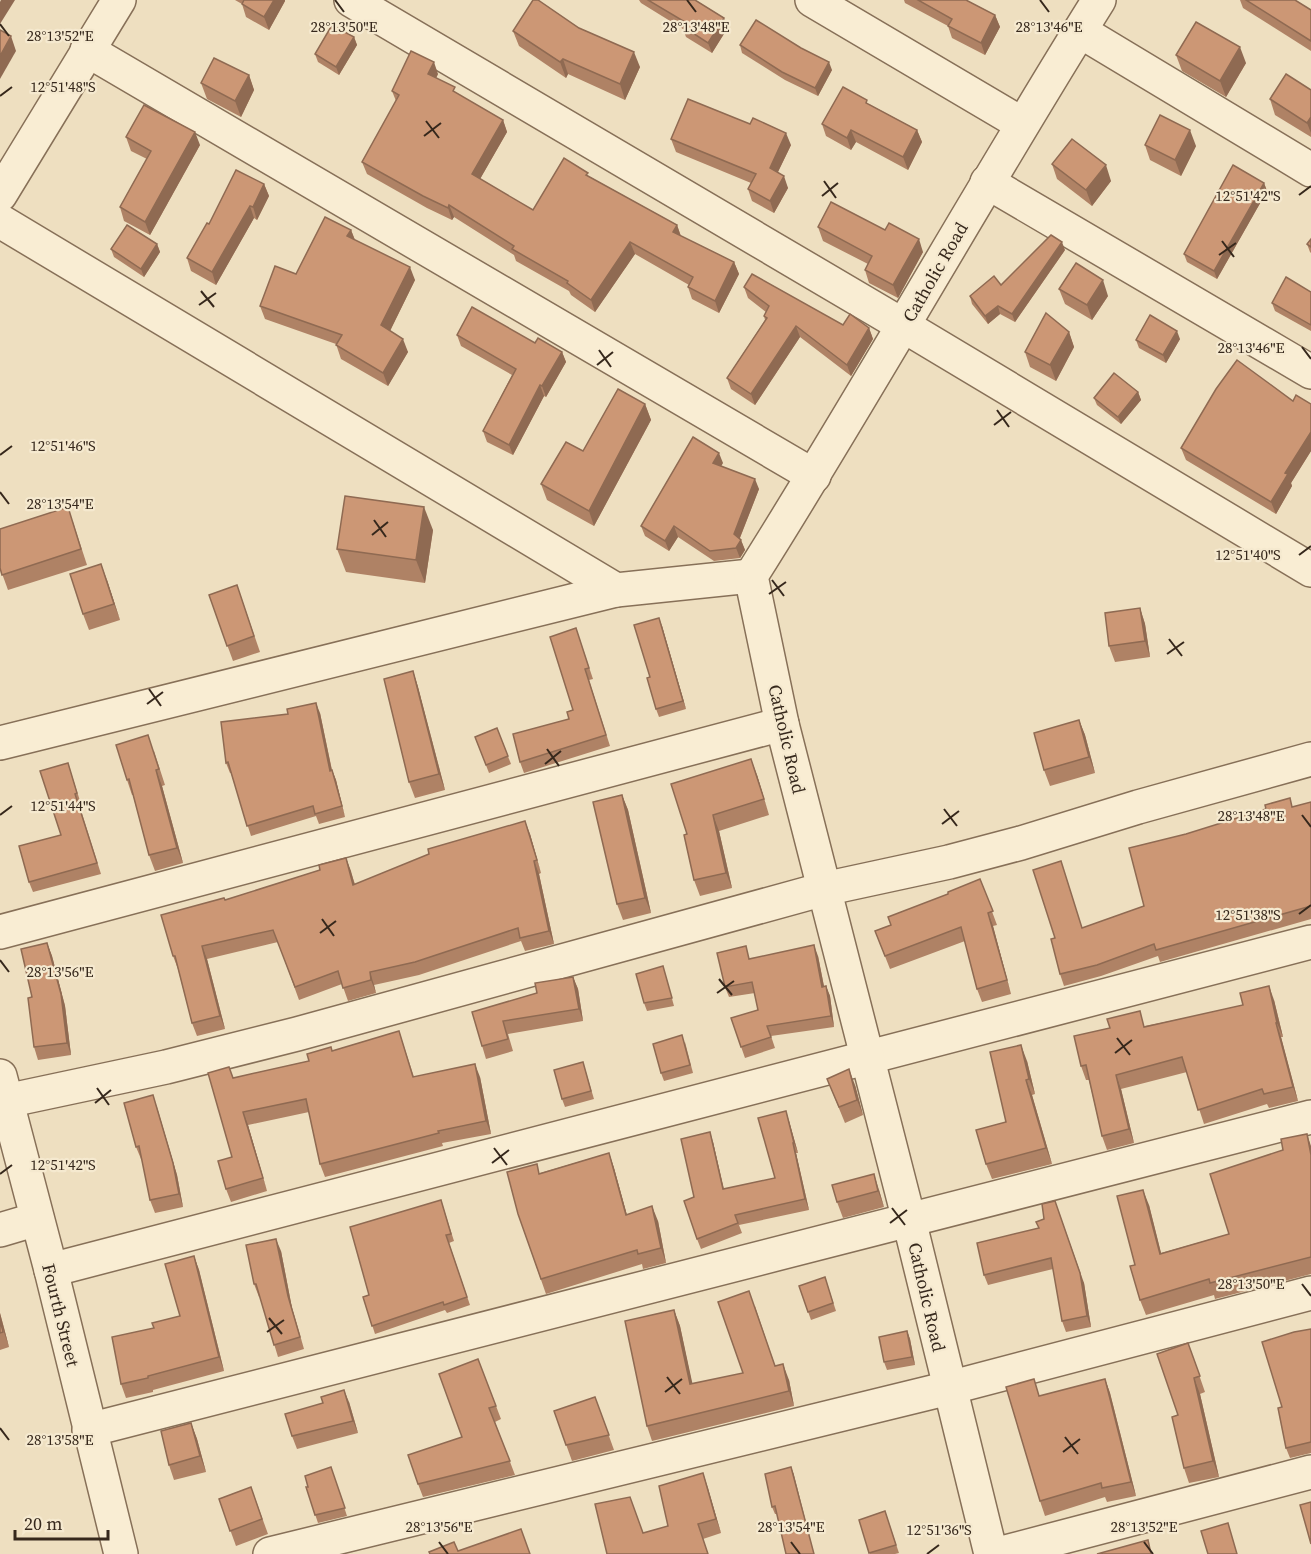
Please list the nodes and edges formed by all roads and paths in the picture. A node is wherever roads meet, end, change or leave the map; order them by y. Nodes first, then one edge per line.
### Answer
1 (119, 0) edge
2 (351, 0) edge
3 (812, 0) edge
4 (1100, 0) edge
5 (1080, 31) junction
6 (87, 50) junction
7 (1022, 124) junction
8 (1311, 170) edge
9 (987, 183) junction
10 (0, 195) edge
11 (0, 221) edge
12 (904, 326) junction
13 (1311, 372) edge
14 (814, 476) junction
15 (1311, 570) edge
16 (751, 576) junction
17 (616, 590) junction
18 (782, 724) junction
19 (0, 743) edge
20 (1311, 759) edge
21 (824, 889) junction
22 (0, 932) edge
23 (1311, 942) edge
24 (867, 1059) junction
25 (3, 1088) edge
26 (1311, 1117) edge
27 (37, 1219) junction
28 (909, 1220) junction
29 (0, 1230) edge
30 (51, 1270) junction
31 (1311, 1293) edge
32 (949, 1388) junction
33 (88, 1430) junction
34 (1311, 1472) edge
35 (121, 1554) edge
36 (270, 1554) edge
37 (991, 1554) edge
38 (998, 1554) edge

1 - 6 street
2 - 12 street
3 - 7 street
4 - 5 street, Catholic Road
5 - 7 street, Catholic Road
5 - 8 street
6 - 10 street
6 - 14 street
7 - 9 street, Catholic Road
9 - 12 street, Catholic Road
9 - 13 street
11 - 17 street
12 - 14 street, Catholic Road
12 - 15 street
14 - 16 street, Catholic Road
16 - 17 street
16 - 18 street, Catholic Road
17 - 19 street
18 - 21 street, Catholic Road
18 - 22 street
20 - 21 street
21 - 24 street, Catholic Road
21 - 25 street
23 - 24 street
24 - 28 street, Catholic Road
24 - 30 street
25 - 27 street, Fourth Street
26 - 28 street
27 - 29 street
27 - 30 street, Fourth Street
28 - 32 street, Catholic Road
28 - 33 street
30 - 33 street, Fourth Street
31 - 32 street
32 - 36 street
32 - 37 street, Catholic Road
33 - 35 street, Fourth Street
34 - 38 street

